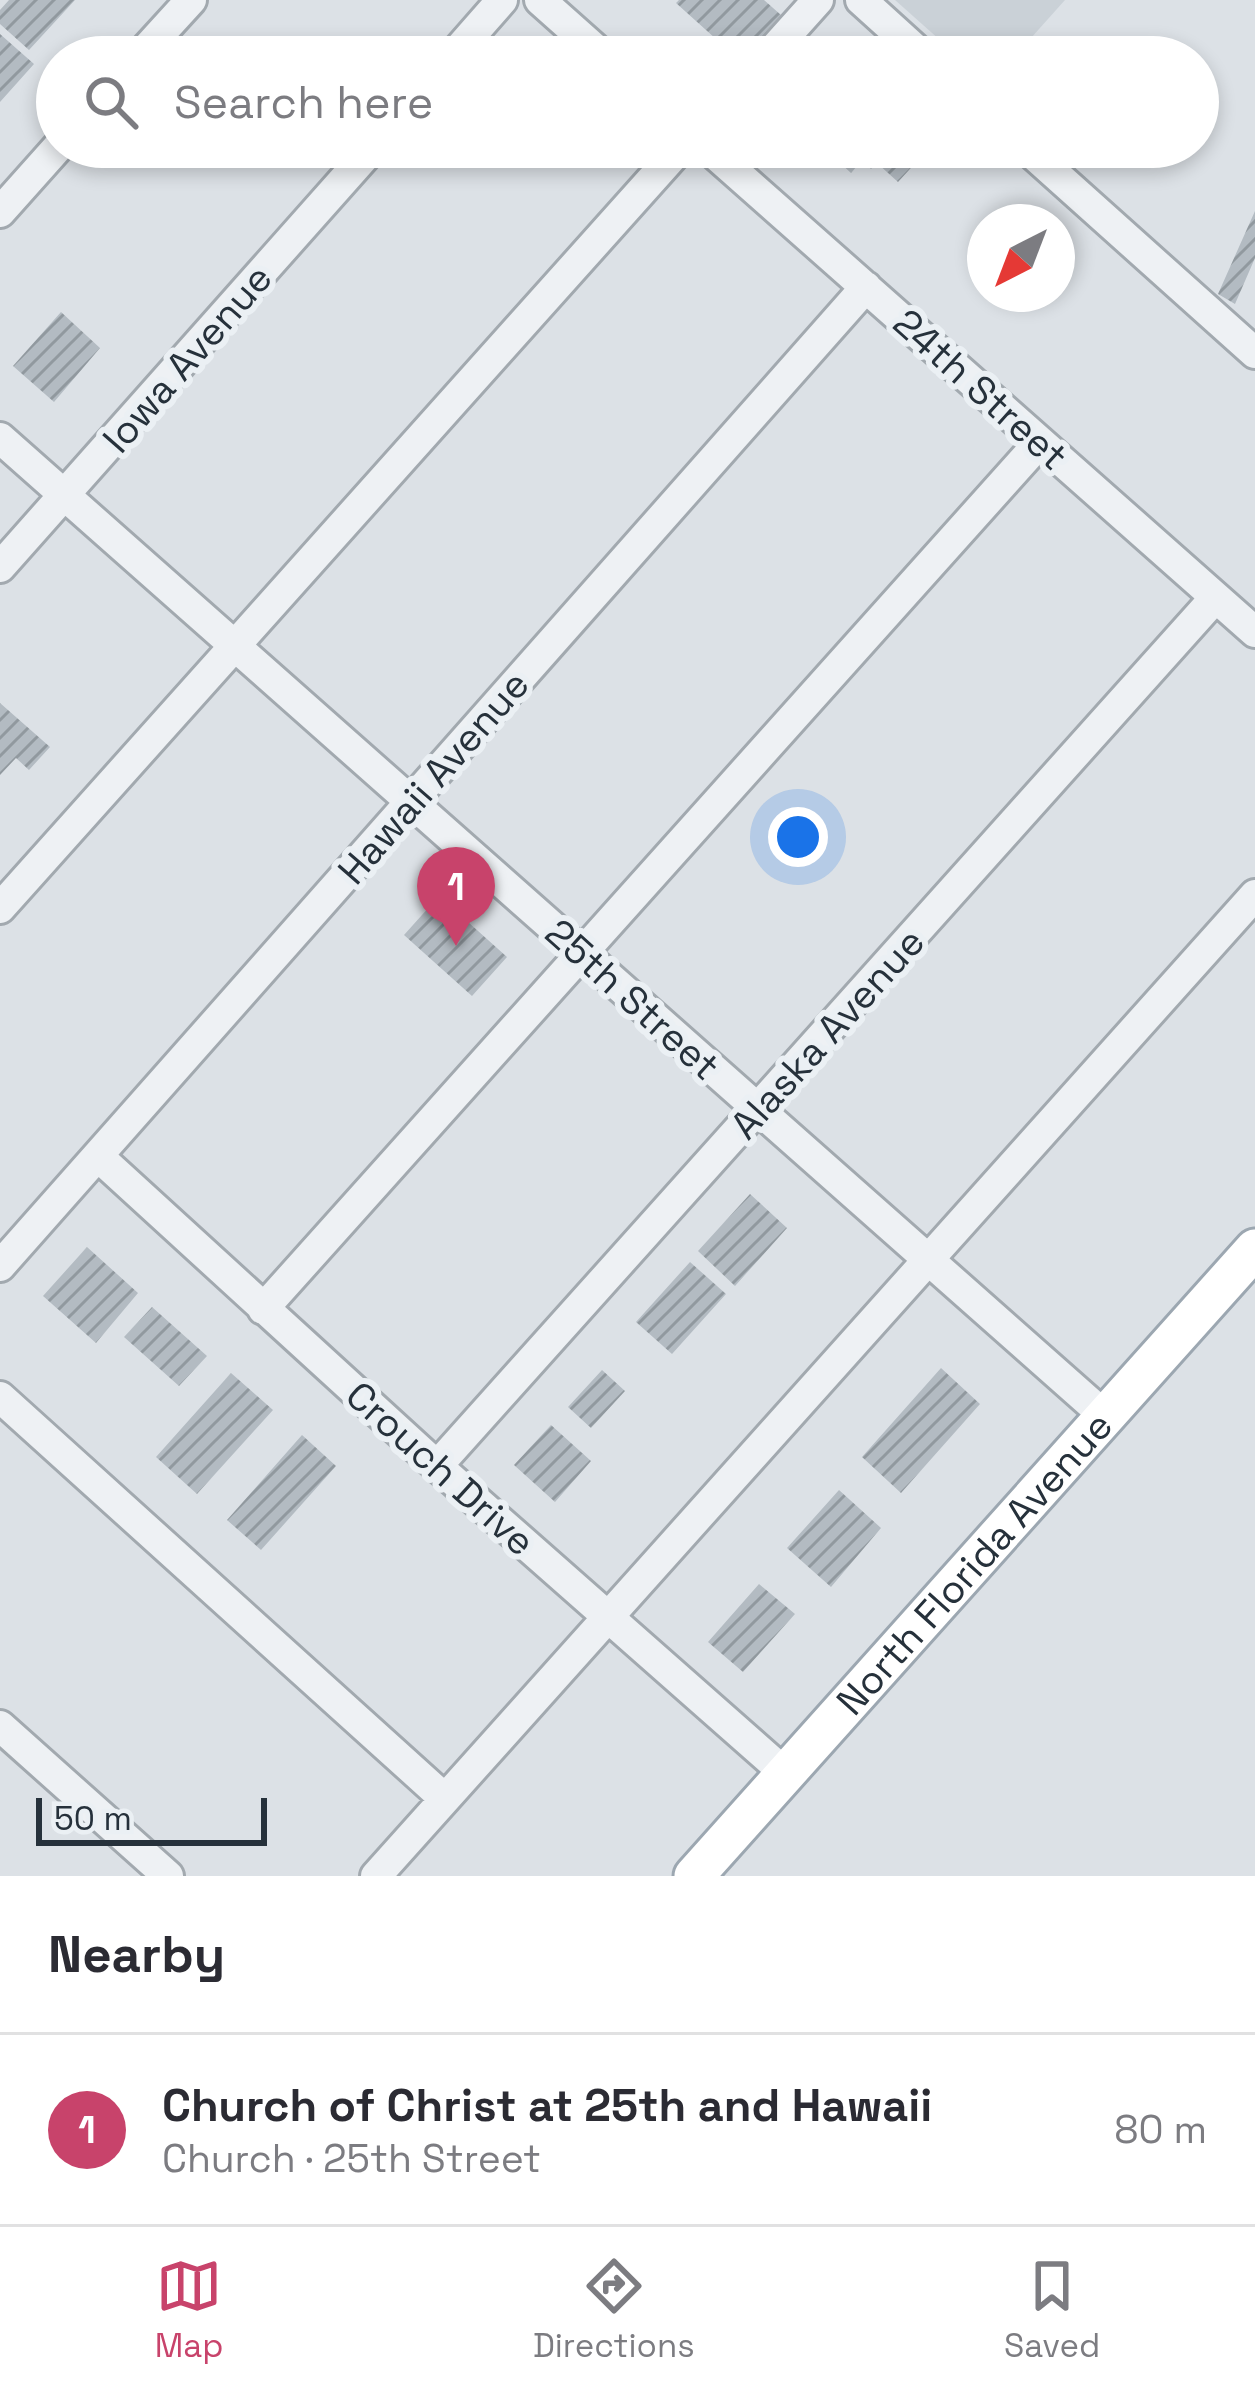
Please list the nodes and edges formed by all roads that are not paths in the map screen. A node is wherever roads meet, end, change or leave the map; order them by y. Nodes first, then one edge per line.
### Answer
1 (190, 0) edge
2 (502, 0) edge
3 (540, 0) edge
4 (818, 0) edge
5 (861, 0) edge
6 (158, 36) edge
7 (470, 36) edge
8 (580, 36) edge
9 (786, 36) edge
10 (901, 36) edge
11 (39, 168) edge
12 (355, 168) edge
13 (662, 168) edge
14 (730, 168) edge
15 (1048, 168) edge
16 (0, 212) edge
17 (866, 287) junction
18 (1255, 353) edge
19 (0, 438) edge
20 (1040, 442) junction
21 (65, 497) junction
22 (0, 567) edge
23 (1215, 598) junction
24 (1255, 632) edge
25 (233, 648) junction
26 (408, 804) junction
27 (1255, 895) edge
28 (0, 908) edge
29 (582, 952) junction
30 (758, 1111) junction
31 (100, 1158) junction
32 (1255, 1249) edge
33 (928, 1260) junction
34 (0, 1265) edge
35 (263, 1309) junction
36 (0, 1397) edge
37 (1105, 1416) junction
38 (437, 1466) junction
39 (608, 1616) junction
40 (0, 1726) edge
41 (787, 1774) junction
42 (445, 1799) junction
43 (168, 1876) edge
44 (376, 1876) edge
45 (694, 1876) edge

1 - 6 street
2 - 7 street
3 - 8 street
4 - 9 street
5 - 10 street
11 - 16 street
12 - 21 street, Iowa Avenue
13 - 25 street
14 - 17 street, 24th Street
15 - 18 street
17 - 20 street, 24th Street
17 - 26 street, Hawaii Avenue
19 - 21 street, 25th Street
20 - 23 street, 24th Street
20 - 29 street
21 - 22 street, Iowa Avenue
21 - 25 street, 25th Street
23 - 24 street, 24th Street
23 - 30 street, Alaska Avenue
25 - 26 street, 25th Street
25 - 28 street
26 - 29 street, 25th Street
26 - 31 street, Hawaii Avenue
27 - 33 street
29 - 30 street, 25th Street
29 - 35 street
30 - 33 street, 25th Street
30 - 38 street, Alaska Avenue
31 - 34 street, Hawaii Avenue
31 - 35 street, Crouch Drive
32 - 37 main road, North Florida Avenue
33 - 37 street, 25th Street
33 - 39 street
35 - 38 street, Crouch Drive
36 - 42 street
37 - 41 main road, North Florida Avenue
38 - 39 street, Crouch Drive
39 - 41 street, Crouch Drive
39 - 42 street
40 - 43 street
41 - 45 main road, North Florida Avenue
42 - 44 street

